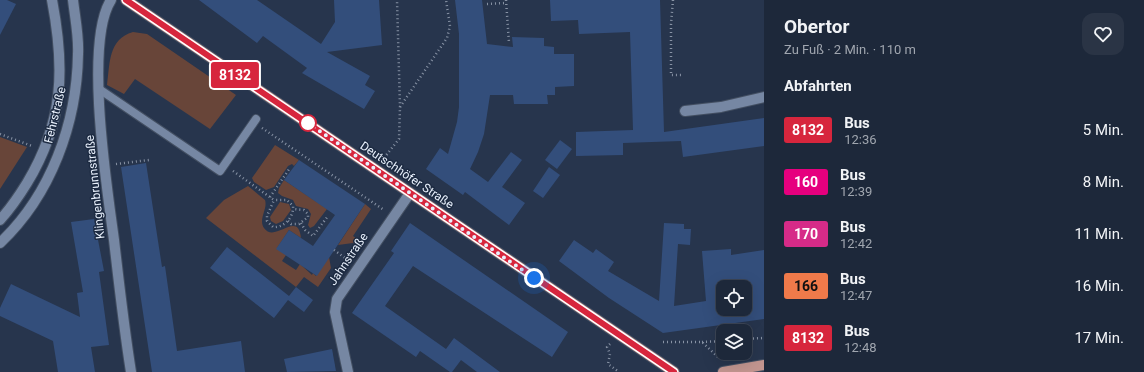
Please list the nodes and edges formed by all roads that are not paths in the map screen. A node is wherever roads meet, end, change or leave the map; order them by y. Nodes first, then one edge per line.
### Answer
1 (52, 0) edge
2 (73, 0) edge
3 (111, 0) edge
4 (126, 0) edge
5 (99, 89) junction
6 (764, 97) edge
7 (685, 111) dead end
8 (255, 120) road end
9 (410, 193) junction
10 (0, 220) edge
11 (0, 243) edge
12 (764, 365) edge
13 (727, 371) edge
14 (131, 372) edge
15 (348, 372) edge
16 (674, 372) edge

1 - 10 street, Fehrstraße
2 - 11 street, Fehrstraße
3 - 5 street, Klingenbrunnstraße
4 - 9 main road, Deutschhöfer Straße
5 - 8 lane
5 - 14 street, Klingenbrunnstraße
6 - 7 street
9 - 15 street, Jahnstraße
9 - 16 main road, Deutschhöfer Straße
12 - 13 main road

